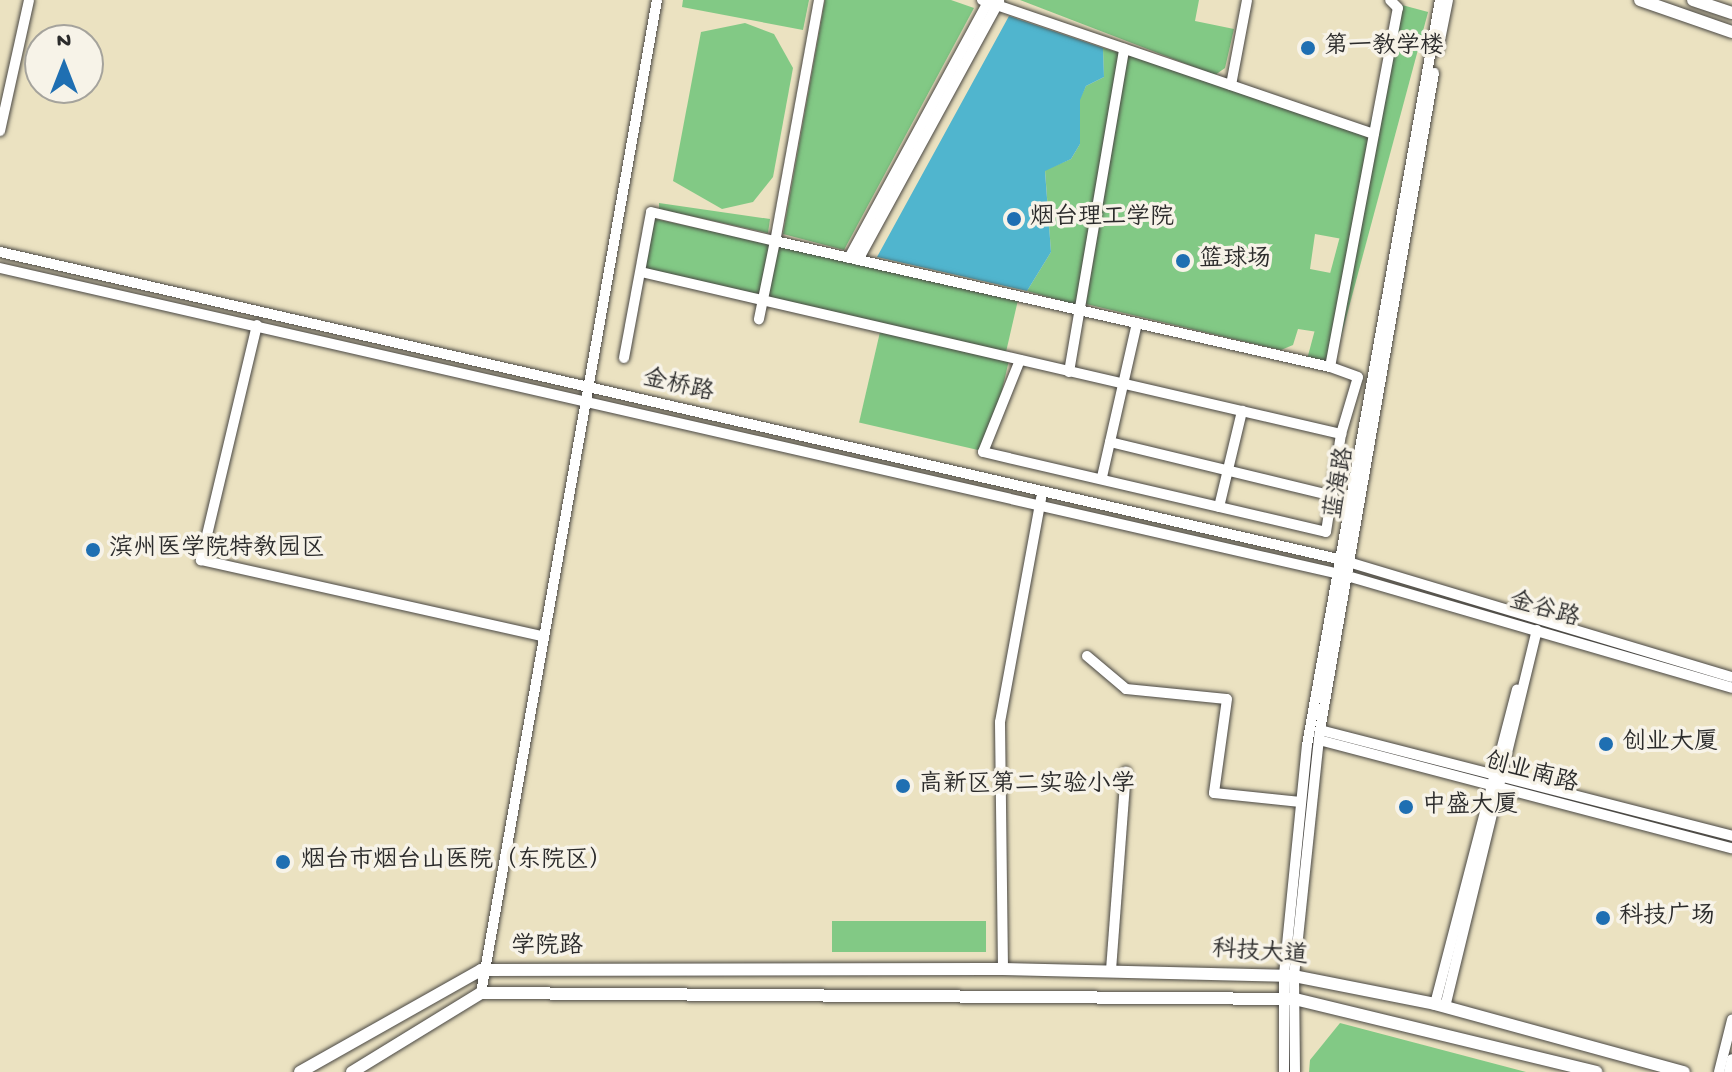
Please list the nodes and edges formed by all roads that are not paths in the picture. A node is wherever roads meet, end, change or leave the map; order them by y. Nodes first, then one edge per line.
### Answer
1 (29, 0) edge
2 (657, 0) edge
3 (819, 0) edge
4 (1247, 0) edge
5 (1390, 0) edge
6 (1440, 0) edge
7 (1448, 0) edge
8 (1640, 0) edge
9 (1693, 0) edge
10 (991, 1) edge
11 (1732, 13) edge
12 (1732, 32) edge
13 (1124, 49) junction
14 (1231, 85) junction
15 (0, 131) edge
16 (1374, 134) junction
17 (775, 241) junction
18 (0, 252) edge
19 (854, 259) junction
20 (0, 268) edge
21 (641, 272) junction
22 (1080, 310) junction
23 (759, 319) dead end
24 (1137, 323) junction
25 (257, 325) junction
26 (624, 358) dead end
27 (1020, 360) junction
28 (1330, 367) junction
29 (1069, 372) junction
30 (1123, 384) junction
31 (588, 387) junction
32 (585, 404) junction
33 (1242, 411) junction
34 (1341, 434) junction
35 (1110, 442) junction
36 (1102, 477) junction
37 (1042, 492) junction
38 (1333, 496) junction
39 (1039, 504) junction
40 (1219, 507) junction
41 (1342, 561) junction
42 (1340, 574) junction
43 (1535, 629) junction
44 (542, 636) junction
45 (1087, 656) dead end
46 (1732, 677) edge
47 (1732, 688) edge
48 (1319, 735) junction
49 (1126, 772) dead end
50 (1497, 781) junction
51 (1301, 802) junction
52 (1732, 836) edge
53 (1732, 848) edge
54 (1003, 969) junction
55 (481, 970) junction
56 (1111, 970) junction
57 (822, 972) junction
58 (1289, 976) junction
59 (481, 993) junction
60 (822, 994) junction
61 (1289, 999) junction
62 (1440, 1005) junction
63 (1732, 1020) edge
64 (1732, 1059) edge
65 (300, 1072) edge
66 (352, 1072) edge
67 (1284, 1072) edge
68 (1295, 1072) edge
69 (1596, 1072) edge
70 (1684, 1072) edge
71 (1719, 1072) edge
72 (1729, 1072) edge

1 - 15 street
2 - 31 street
3 - 17 street
4 - 14 street
5 - 16 street
6 - 41 street, 蓝海路
7 - 41 street, 蓝海路
8 - 12 main road
9 - 11 main road
10 - 13 street
10 - 19 street
13 - 14 street
13 - 22 street
14 - 16 street
16 - 28 street
17 - 19 street
17 - 21 street
17 - 23 street
18 - 31 street, 金桥路
19 - 22 street
20 - 25 street, 金桥路
21 - 26 street
21 - 27 street
22 - 24 street
22 - 29 street
24 - 28 street
24 - 30 street
25 - 32 street, 金桥路
25 - 44 street
27 - 29 street
27 - 36 street
28 - 34 street
29 - 30 street
30 - 33 street
30 - 35 street
31 - 32 street
31 - 37 street, 金桥路
32 - 39 street, 金桥路
32 - 44 street
33 - 34 street
33 - 40 street
34 - 38 street
35 - 36 street
35 - 38 street
36 - 40 street
37 - 39 street
37 - 41 street, 金桥路
38 - 40 street
39 - 42 street, 金桥路
39 - 54 street
41 - 42 street, 蓝海路
41 - 46 street, 金谷路
42 - 43 street, 金谷路
42 - 48 street, 蓝海路
42 - 51 street, 蓝海路
43 - 47 street, 金谷路
43 - 50 street
44 - 55 street
45 - 51 street
48 - 50 street, 创业南路
48 - 58 street, 蓝海路
49 - 56 street
50 - 52 street, 创业南路
50 - 53 street, 创业南路
50 - 62 street
51 - 58 street, 蓝海路
54 - 56 main road, 科技大道
54 - 57 main road, 科技大道
55 - 57 main road, 学院路
55 - 59 street
55 - 65 main road, 学院路
56 - 58 main road, 科技大道
57 - 60 main road
58 - 61 street
58 - 62 main road, 科技大道
59 - 60 main road, 学院路
59 - 66 main road
60 - 61 main road, 科技大道
61 - 67 street
61 - 68 street
61 - 69 main road, 科技大道
62 - 70 main road, 科技大道
63 - 71 street
64 - 72 street

